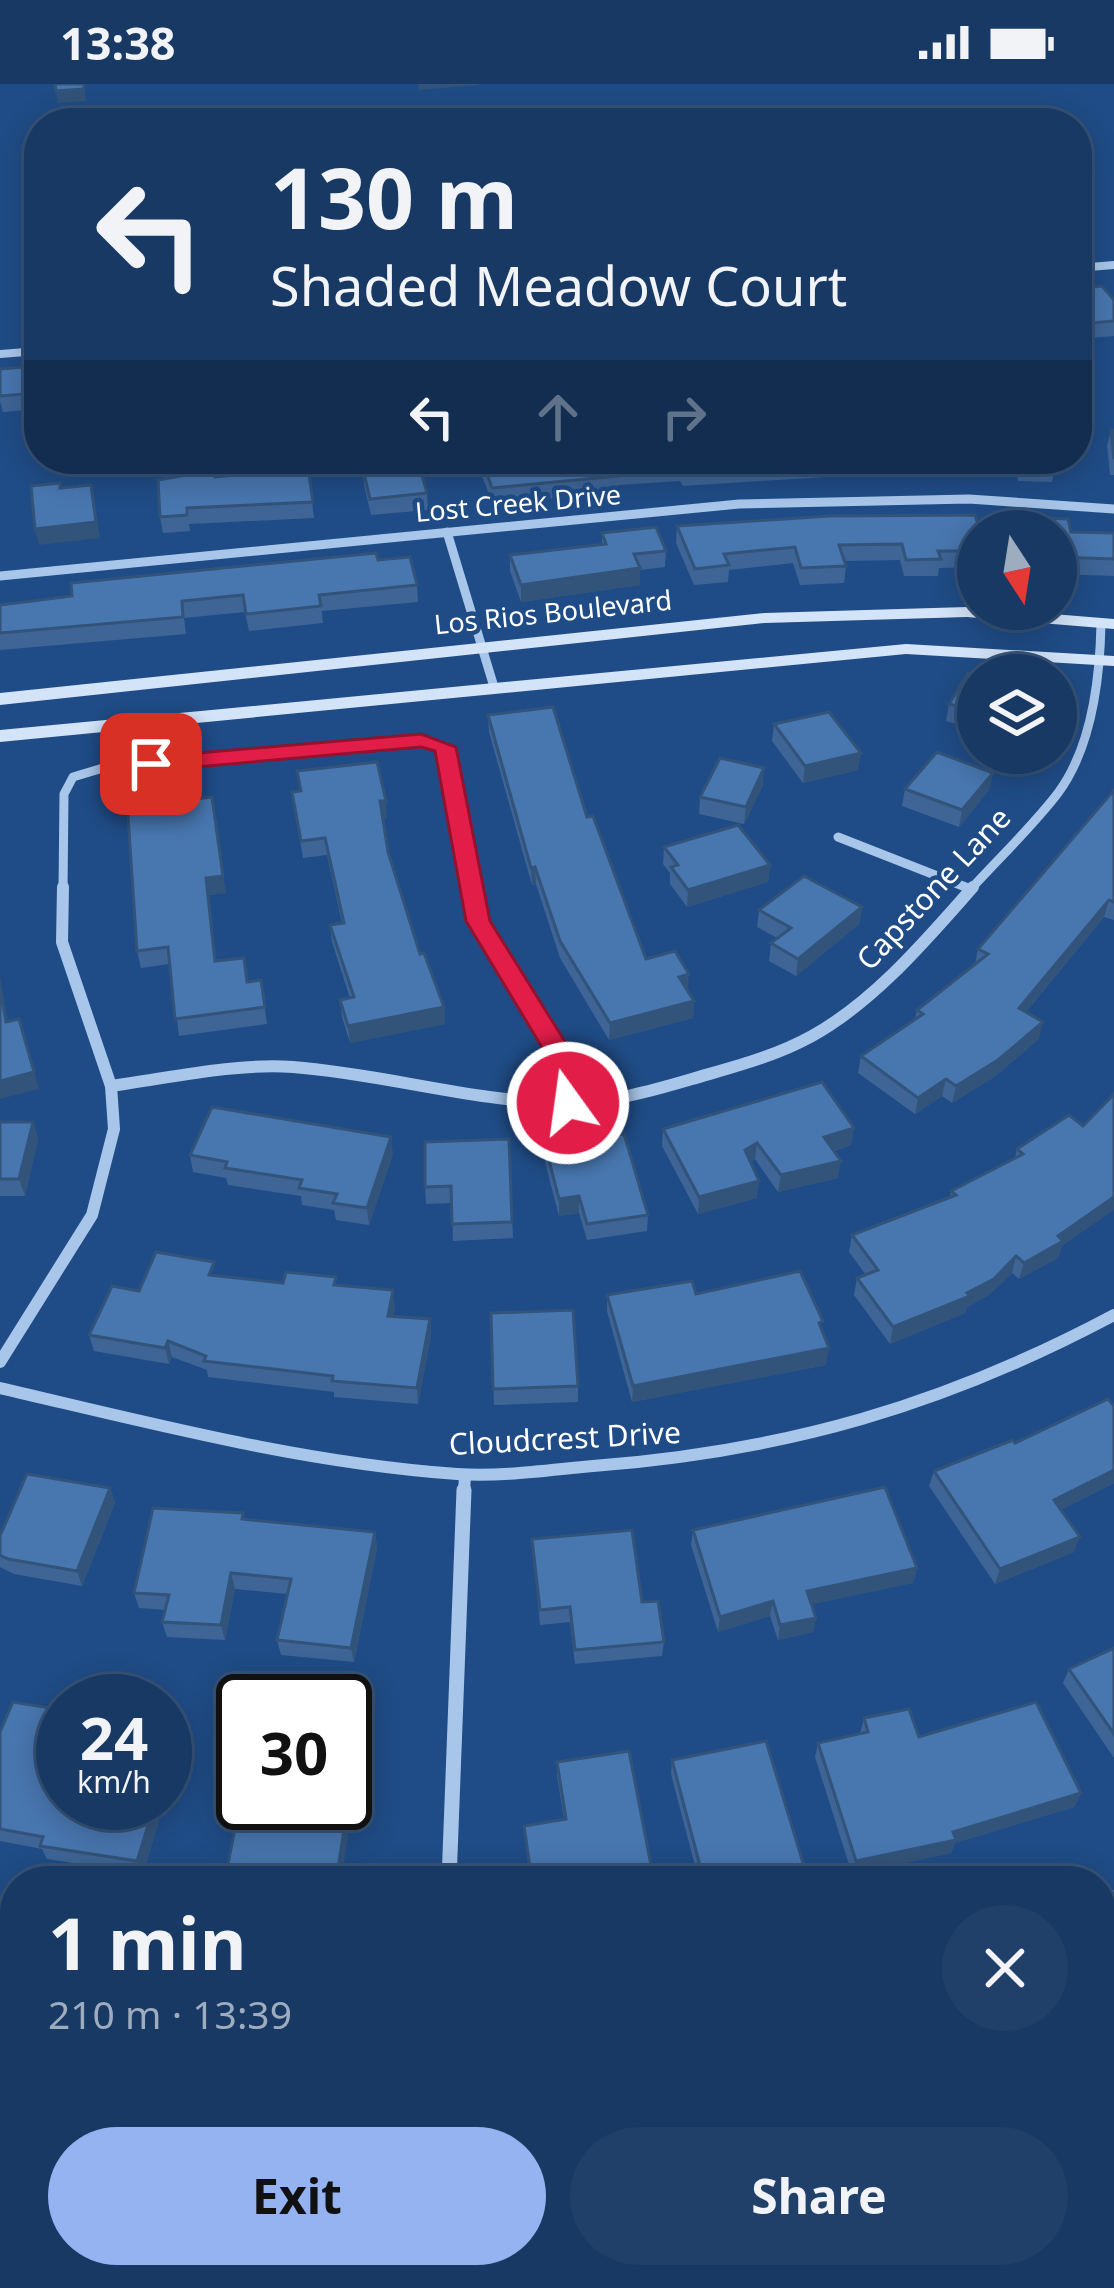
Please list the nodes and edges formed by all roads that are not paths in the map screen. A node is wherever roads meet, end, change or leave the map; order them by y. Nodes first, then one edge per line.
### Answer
1 (1114, 509) edge
2 (446, 532) junction
3 (0, 576) edge
4 (1107, 624) edge
5 (483, 650) junction
6 (1107, 661) edge
7 (494, 687) junction
8 (0, 699) edge
9 (0, 736) edge
10 (838, 837) dead end
11 (968, 889) junction
12 (111, 1086) junction
13 (568, 1103) junction
14 (1114, 1315) edge
15 (0, 1362) edge
16 (0, 1388) edge
17 (464, 1474) junction
18 (450, 1866) edge

1 - 2 street, Lost Creek Drive
2 - 3 street, Lost Creek Drive
2 - 5 street
4 - 5 main road, Los Rios Boulevard
4 - 6 street, Capstone Lane
5 - 7 street
5 - 8 main road, Los Rios Boulevard
6 - 7 main road
6 - 11 street, Capstone Lane
7 - 9 main road
10 - 11 street
11 - 13 street, Capstone Lane
12 - 13 street, Capstone Lane
12 - 13 street
12 - 15 street
14 - 17 street, Cloudcrest Drive
16 - 17 street, Cloudcrest Drive
17 - 18 street

